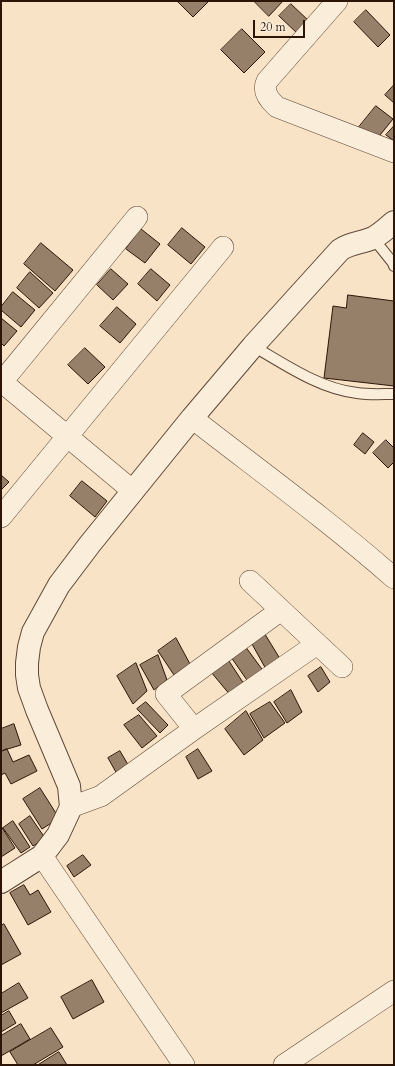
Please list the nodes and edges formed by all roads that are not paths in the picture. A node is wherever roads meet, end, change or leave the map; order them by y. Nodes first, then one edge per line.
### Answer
1 (337, 1) edge
2 (394, 152) edge
3 (138, 217) dead end
4 (394, 222) edge
5 (373, 238) junction
6 (223, 247) dead end
7 (394, 266) edge
8 (253, 346) junction
9 (2, 382) edge
10 (394, 394) edge
11 (192, 418) junction
12 (67, 436) junction
13 (133, 491) junction
14 (1, 517) edge
15 (394, 578) edge
16 (250, 581) dead end
17 (281, 610) junction
18 (317, 644) junction
19 (342, 666) dead end
20 (194, 729) junction
21 (71, 807) junction
22 (42, 856) junction
23 (1, 882) edge
24 (394, 991) edge
25 (184, 1065) edge
26 (284, 1065) edge

1 - 2 street
3 - 9 street
4 - 5 street
5 - 7 lane
5 - 8 street
6 - 12 street
8 - 10 lane
8 - 11 street
9 - 12 street
11 - 13 street
11 - 15 street
12 - 13 street
12 - 14 street
13 - 21 street
16 - 17 street
17 - 18 street
17 - 20 street
18 - 19 street
18 - 20 street
20 - 21 street
21 - 22 street
22 - 23 street
22 - 25 street
24 - 26 street

